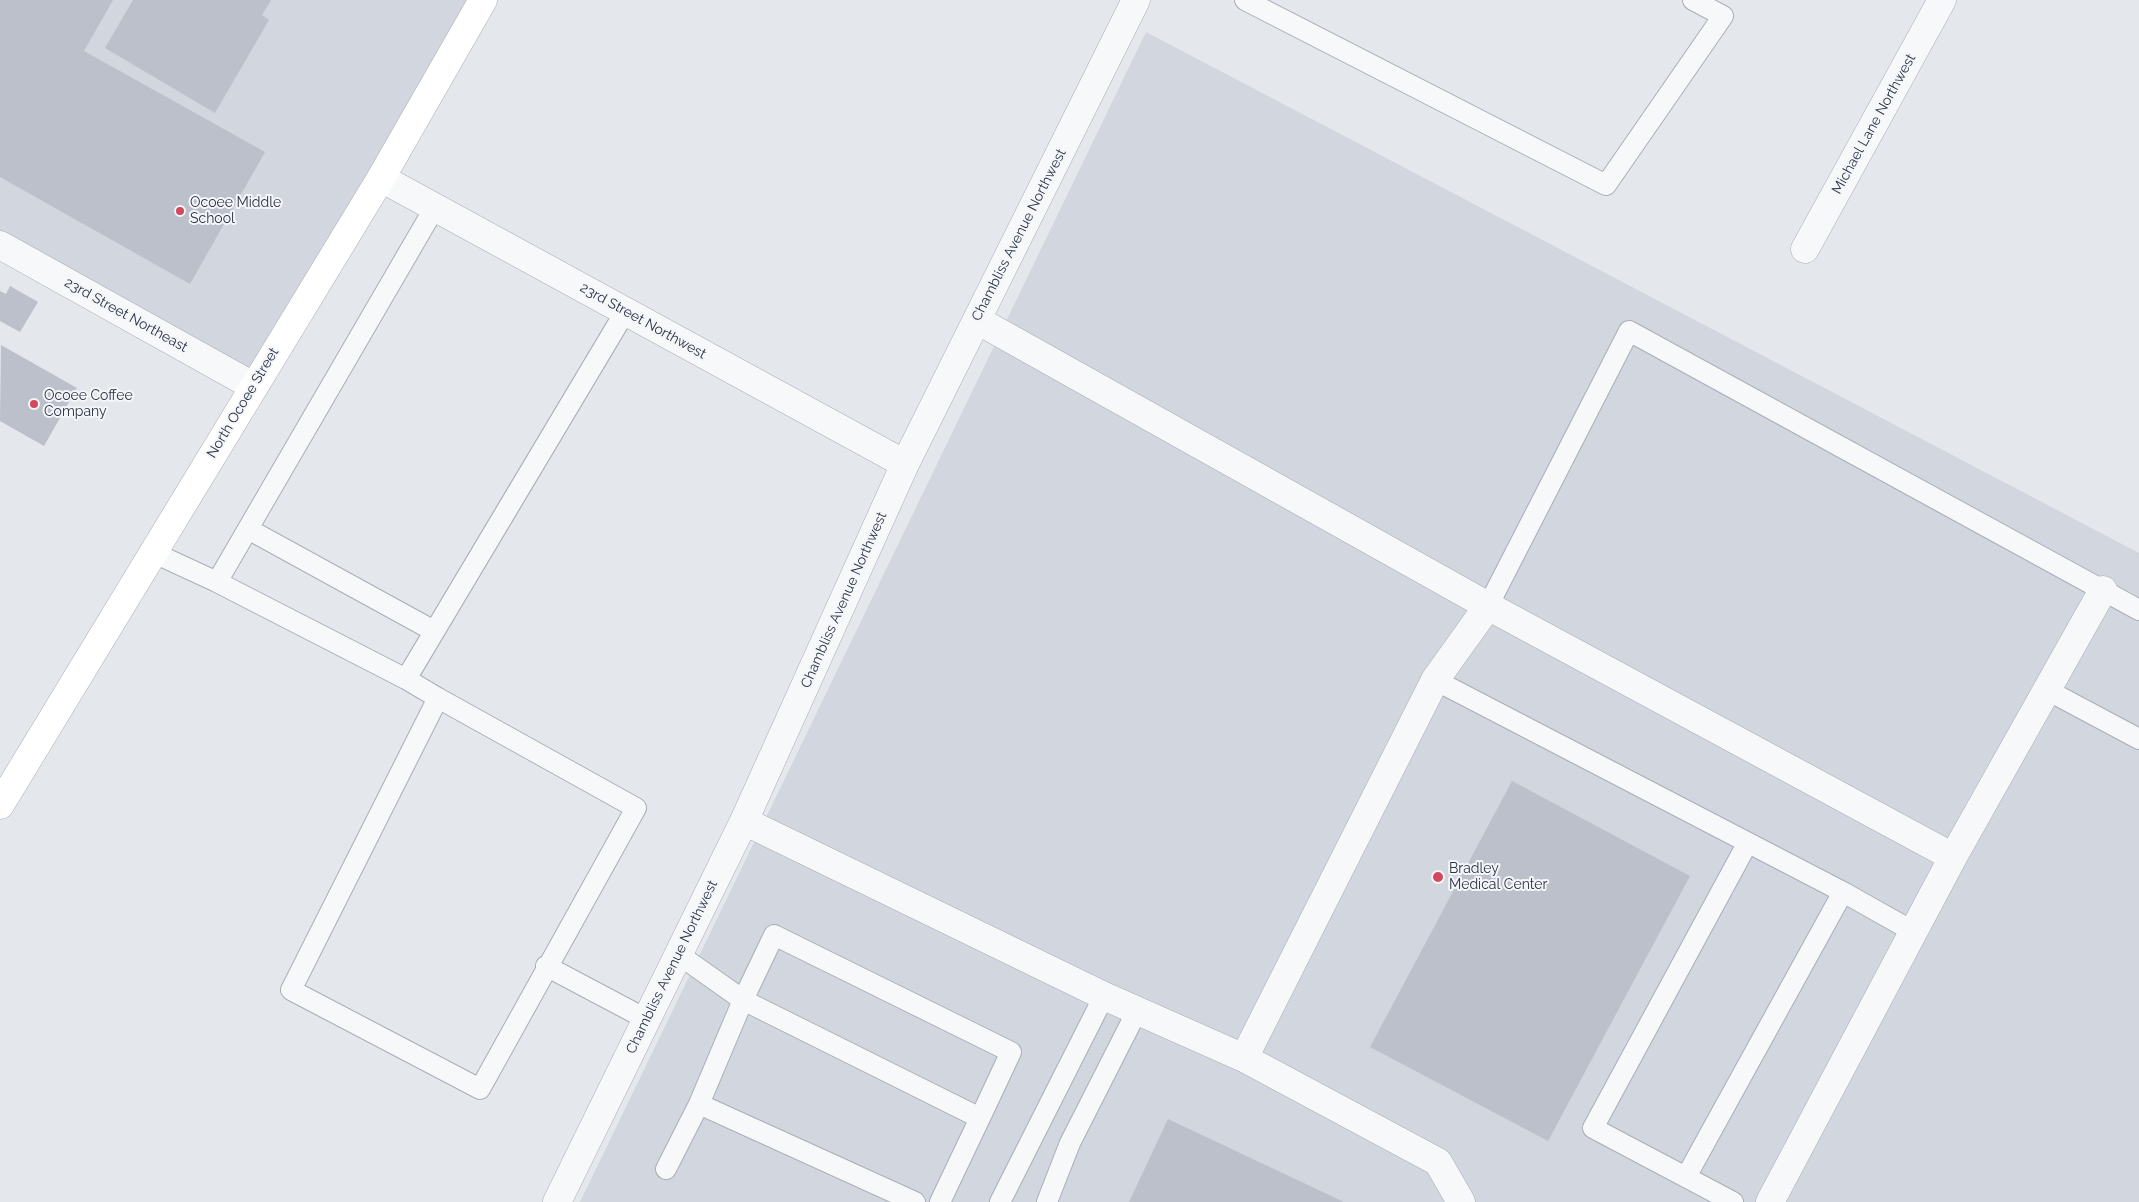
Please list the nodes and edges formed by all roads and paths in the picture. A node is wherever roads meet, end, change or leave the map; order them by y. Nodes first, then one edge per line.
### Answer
1 (483, 0) edge
2 (1245, 0) edge
3 (1693, 0) edge
4 (1942, 0) edge
5 (1128, 3) edge
6 (381, 178) junction
7 (435, 207) junction
8 (0, 245) edge
9 (1805, 249) dead end
10 (625, 312) junction
11 (976, 320) junction
12 (253, 386) junction
13 (905, 464) junction
14 (248, 529) junction
15 (152, 552) junction
16 (217, 582) junction
17 (2103, 590) junction
18 (1488, 606) junction
19 (2139, 610) edge
20 (434, 631) junction
21 (406, 679) junction
22 (1435, 680) junction
23 (2047, 690) junction
24 (438, 698) junction
25 (2139, 739) edge
26 (0, 805) edge
27 (744, 821) junction
28 (1747, 844) junction
29 (1954, 857) junction
30 (1843, 892) junction
31 (1914, 932) junction
32 (678, 954) junction
33 (546, 966) junction
34 (1104, 996) junction
35 (743, 1000) junction
36 (1137, 1011) junction
37 (646, 1019) junction
38 (1244, 1058) junction
39 (699, 1104) junction
40 (980, 1118) junction
41 (666, 1169) dead end
42 (1686, 1177) junction
43 (557, 1202) edge
44 (914, 1202) edge
45 (940, 1202) edge
46 (1000, 1202) edge
47 (1047, 1202) edge
48 (1461, 1202) edge
49 (1733, 1202) edge
50 (1770, 1202) edge

1 - 6 main road, North Ocoee Street
2 - 3 lane
4 - 9 street, Michael Lane Northwest
5 - 11 street, Chambliss Avenue Northwest
6 - 7 street, 23rd Street Northwest
6 - 12 main road, North Ocoee Street
7 - 10 street, 23rd Street Northwest
7 - 14 lane
8 - 12 street, 23rd Street Northeast
10 - 13 street, 23rd Street Northwest
10 - 20 lane
11 - 13 street, Chambliss Avenue Northwest
11 - 18 street
12 - 15 main road, North Ocoee Street
13 - 27 street, Chambliss Avenue Northwest
14 - 16 lane
14 - 20 lane
15 - 16 lane
15 - 26 main road, North Ocoee Street
16 - 21 lane
17 - 18 lane
17 - 19 lane
17 - 23 street
18 - 22 street
18 - 29 street
20 - 21 lane
21 - 24 lane
22 - 28 lane
22 - 38 street
23 - 25 lane
23 - 29 street
24 - 33 lane
24 - 33 lane
27 - 32 street, Chambliss Avenue Northwest
27 - 34 street
28 - 30 lane
28 - 42 lane
29 - 31 street
30 - 31 lane
30 - 42 lane
31 - 50 street
32 - 35 lane
32 - 37 street, Chambliss Avenue Northwest
33 - 37 lane
34 - 36 street
34 - 46 lane
35 - 39 lane
35 - 40 lane
35 - 40 lane
36 - 38 street
36 - 47 lane
37 - 43 street, Chambliss Avenue Northwest
38 - 48 street
39 - 41 lane
39 - 44 lane
40 - 45 lane
42 - 49 lane

